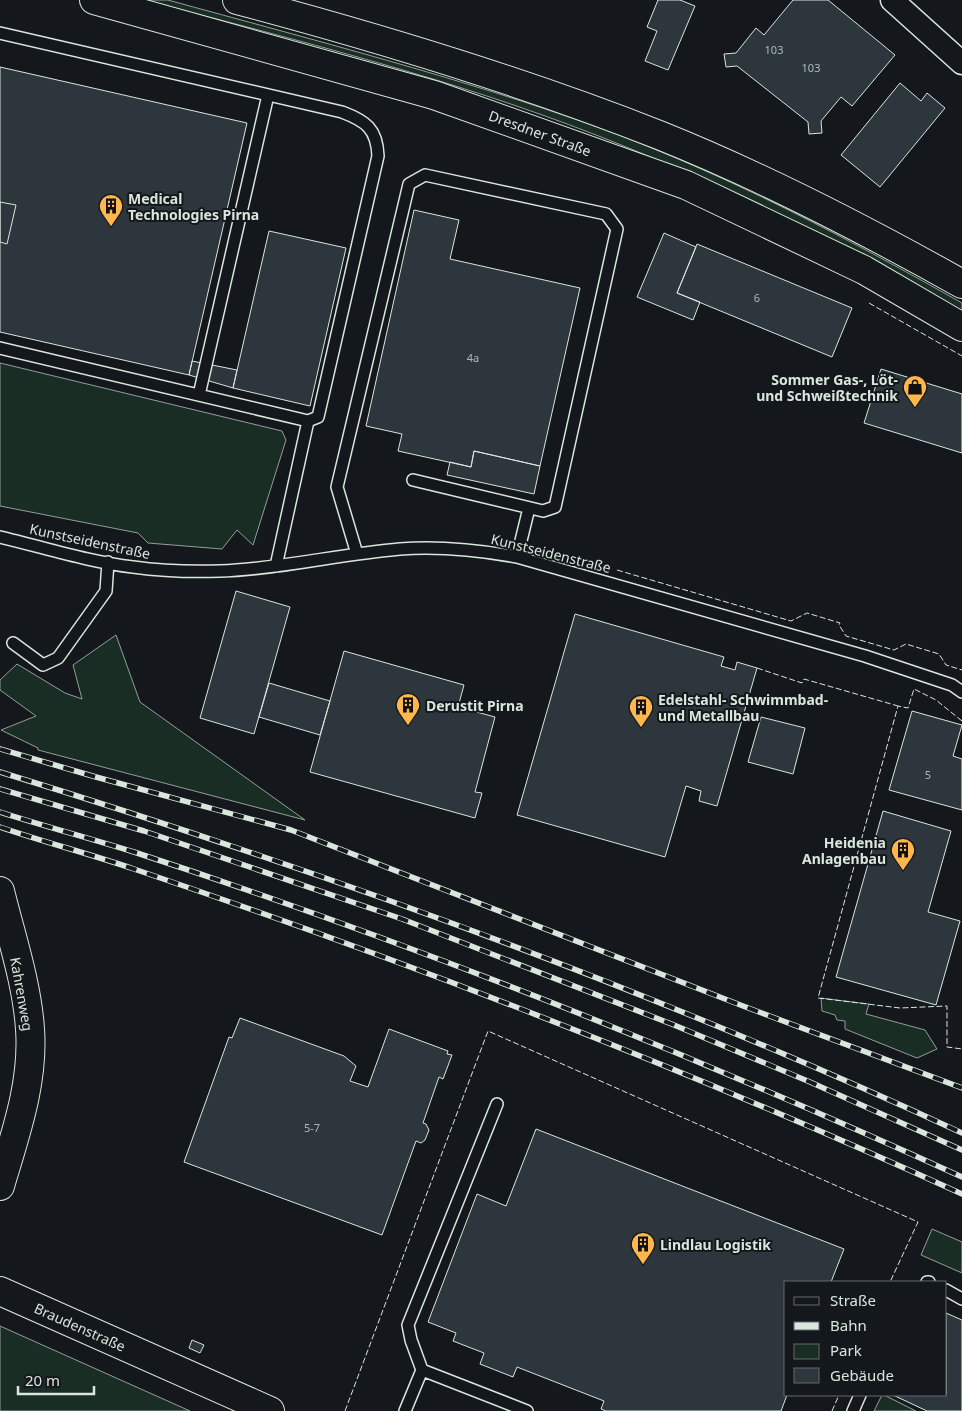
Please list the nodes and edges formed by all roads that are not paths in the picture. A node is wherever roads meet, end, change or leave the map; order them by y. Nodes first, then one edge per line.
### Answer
1 (94, 0) edge
2 (237, 0) edge
3 (892, 0) edge
4 (0, 33) edge
5 (962, 63) edge
6 (268, 95) junction
7 (962, 284) edge
8 (962, 327) edge
9 (0, 348) edge
10 (199, 395) junction
11 (308, 421) junction
12 (413, 480) dead end
13 (529, 508) junction
14 (0, 537) edge
15 (357, 554) junction
16 (517, 557) junction
17 (108, 562) junction
18 (276, 566) junction
19 (13, 643) dead end
20 (962, 692) edge
21 (0, 891) edge
22 (497, 1104) dead end
23 (0, 1186) edge
24 (947, 1290) edge
25 (0, 1291) edge
26 (962, 1298) edge
27 (422, 1370) junction
28 (860, 1396) edge
29 (270, 1411) edge
30 (405, 1411) edge
31 (527, 1411) edge
32 (852, 1411) edge

1 - 8 main road, Dresdner Straße
2 - 7 main road
3 - 5 street
4 - 6 lane
6 - 10 lane
6 - 11 lane
9 - 10 lane
10 - 11 lane
11 - 18 lane
12 - 13 lane
13 - 15 lane
13 - 16 lane
14 - 17 lane, Kunstseidenstraße
15 - 16 lane, Kunstseidenstraße
15 - 18 lane, Kunstseidenstraße
16 - 20 lane, Kunstseidenstraße
17 - 18 lane, Kunstseidenstraße
17 - 19 lane
21 - 23 main road, Kahrenweg
22 - 27 lane
24 - 26 lane
25 - 29 main road, Braudenstraße
27 - 30 lane
27 - 31 lane
28 - 32 lane

